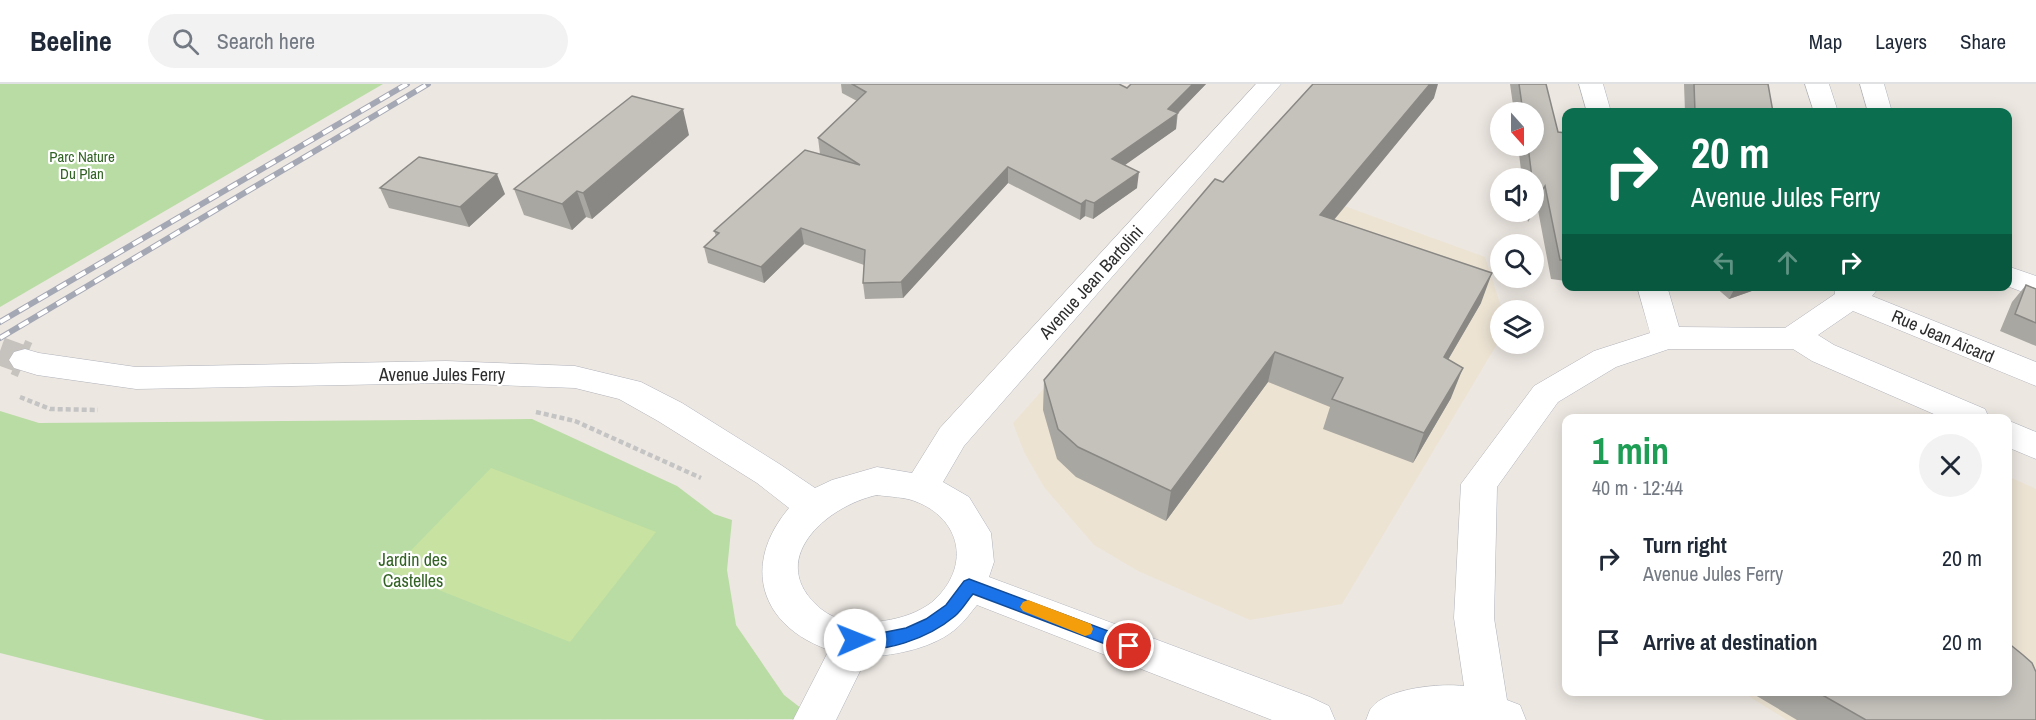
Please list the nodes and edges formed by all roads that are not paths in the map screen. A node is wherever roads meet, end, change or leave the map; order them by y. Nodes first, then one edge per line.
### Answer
1 (1269, 84) edge
2 (1591, 84) edge
3 (1817, 84) edge
4 (1872, 84) edge
5 (1598, 108) edge
6 (1825, 108) edge
7 (1879, 108) edge
8 (2012, 277) edge
9 (2036, 287) edge
10 (1653, 291) edge
11 (1854, 291) edge
12 (1857, 291) edge
13 (1796, 336) junction
14 (1667, 338) junction
15 (31, 362) tunnel mouth
16 (2036, 375) edge
17 (1964, 414) edge
18 (2012, 435) edge
19 (2036, 446) edge
20 (921, 486) junction
21 (813, 506) junction
22 (969, 586) junction
23 (855, 640) junction
24 (1498, 715) edge
25 (814, 720) edge
26 (1314, 720) edge
27 (1388, 720) edge

1 - 20 street, Avenue Jean Bartolini
2 - 5 street
3 - 6 street
4 - 7 street
8 - 9 street
10 - 14 street
11 - 13 street
12 - 16 street, Rue Jean Aicard
13 - 14 street
13 - 17 street
14 - 24 street
15 - 21 street, Avenue Jules Ferry
18 - 19 street
20 - 21 street
20 - 22 street
21 - 23 street
22 - 23 street
22 - 26 street
23 - 25 street
24 - 27 street

